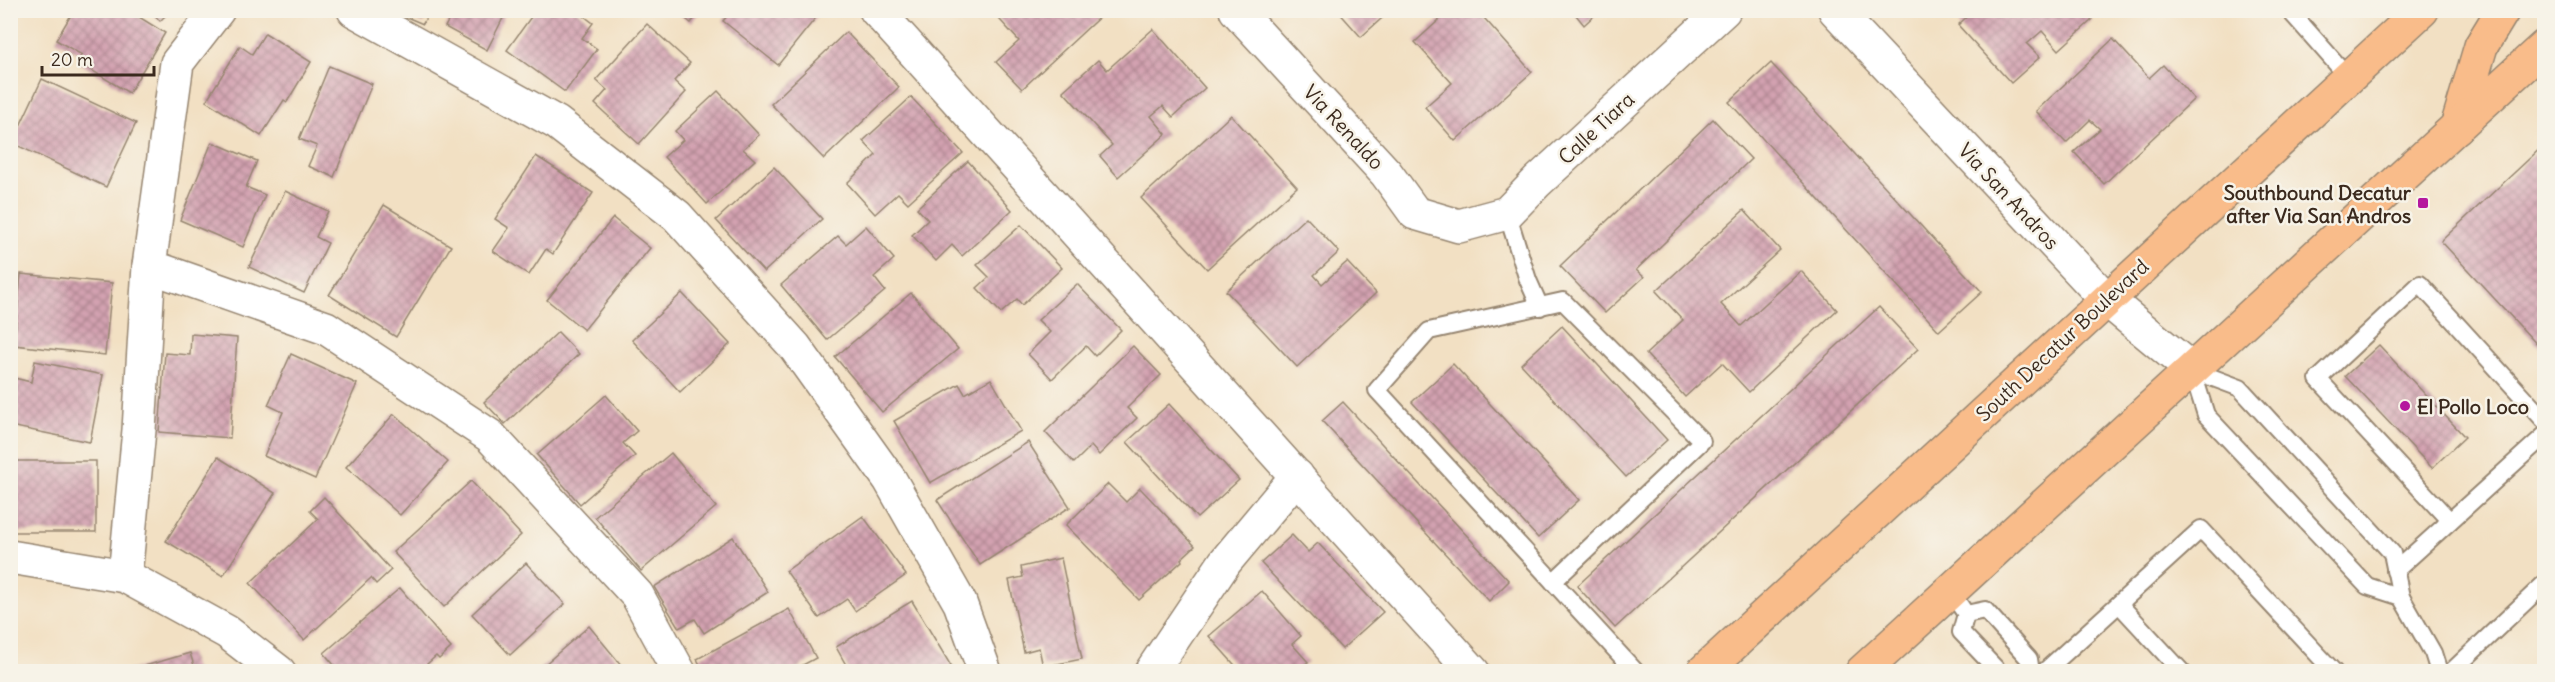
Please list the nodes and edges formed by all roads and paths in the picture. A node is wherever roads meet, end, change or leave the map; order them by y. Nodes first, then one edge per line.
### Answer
1 (218, 10) edge
2 (354, 10) edge
3 (876, 10) edge
4 (1236, 10) edge
5 (1724, 10) edge
6 (1835, 10) edge
7 (2289, 10) edge
8 (2422, 10) edge
9 (2503, 10) edge
10 (2544, 47) edge
11 (2349, 78) junction
12 (2457, 127) junction
13 (1507, 213) junction
14 (1459, 226) joint
15 (149, 266) junction
16 (2106, 299) junction
17 (1540, 306) junction
18 (2192, 370) junction
19 (2544, 420) edge
20 (2544, 436) edge
21 (1297, 476) junction
22 (2450, 521) junction
23 (10, 557) edge
24 (2396, 571) junction
25 (125, 576) junction
26 (1553, 582) junction
27 (2544, 584) edge
28 (2400, 597) junction
29 (1958, 602) junction
30 (2119, 604) junction
31 (279, 672) edge
32 (679, 672) edge
33 (985, 672) edge
34 (1151, 672) edge
35 (1473, 672) edge
36 (1636, 672) edge
37 (1703, 672) edge
38 (1862, 672) edge
39 (1999, 672) edge
40 (2031, 672) edge
41 (2044, 672) edge
42 (2182, 672) edge
43 (2334, 672) edge
44 (2439, 672) edge
45 (2451, 672) edge

1 - 15 street
2 - 33 street
3 - 21 street
4 - 14 street, Via Renaldo
5 - 13 street, Calle Tiara
6 - 16 street, Via San Andros
7 - 11 lane
8 - 11 main road, South Decatur Boulevard
9 - 12 main road
10 - 12 main road
11 - 16 main road, South Decatur Boulevard
12 - 18 main road
13 - 14 street, Calle Tiara
13 - 17 lane
15 - 25 street
15 - 32 street
16 - 18 street, Via San Andros
16 - 37 main road, South Decatur Boulevard
17 - 26 lane
17 - 26 lane
18 - 24 lane
18 - 28 lane
18 - 29 main road
19 - 22 lane
20 - 22 lane
21 - 34 street
21 - 35 street
22 - 24 lane
23 - 25 street
24 - 28 lane
25 - 31 street
26 - 36 lane
27 - 45 lane
28 - 44 lane
29 - 38 main road
29 - 39 lane
29 - 40 lane
30 - 41 lane
30 - 42 lane
30 - 43 lane

